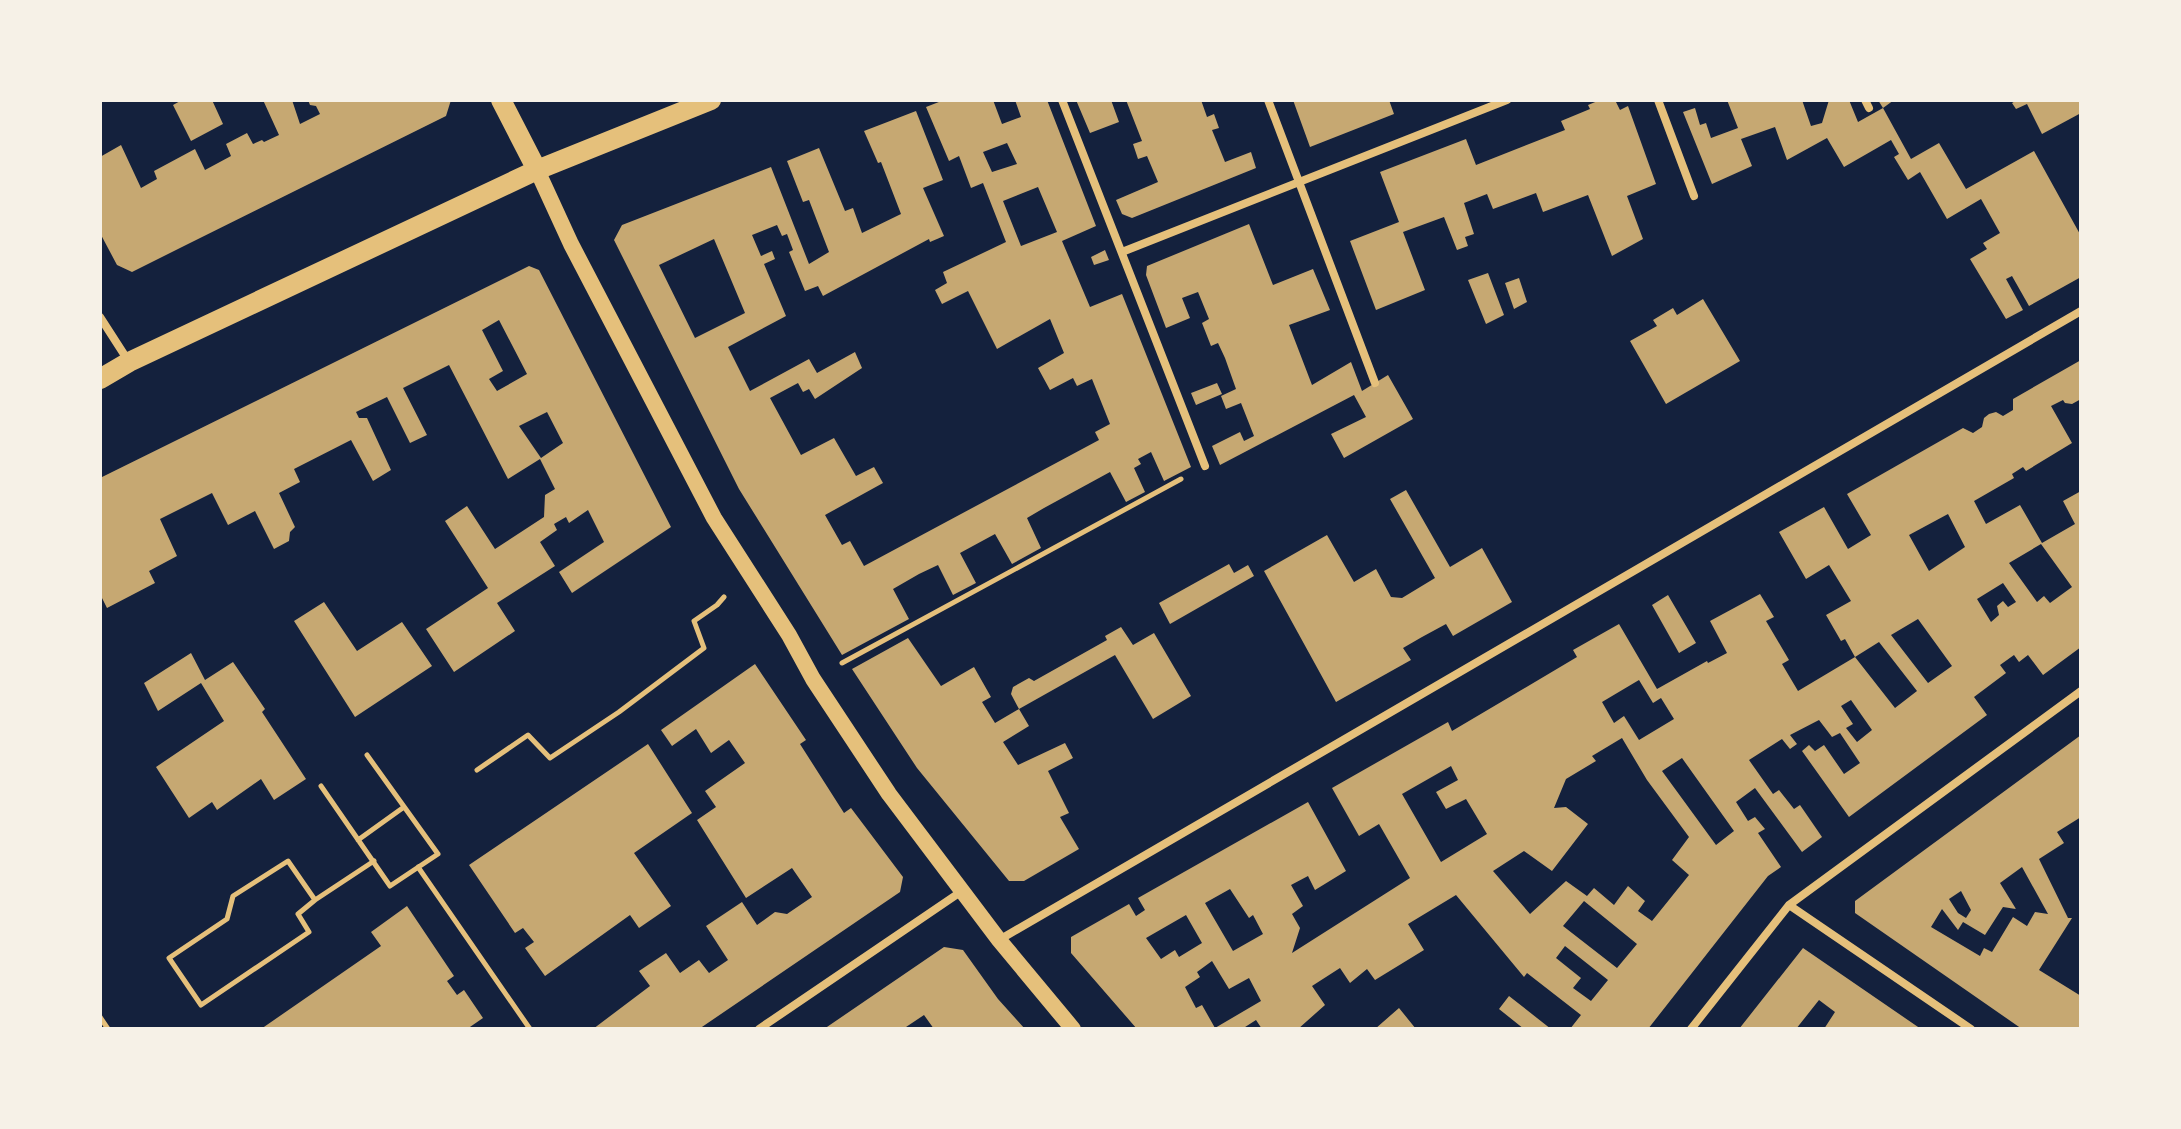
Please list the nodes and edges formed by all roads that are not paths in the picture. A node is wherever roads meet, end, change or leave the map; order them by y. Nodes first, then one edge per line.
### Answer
1 (501, 100) edge
2 (711, 100) edge
3 (1062, 100) edge
4 (1268, 100) edge
5 (1507, 100) edge
6 (1658, 100) edge
7 (537, 170) junction
8 (1299, 182) junction
9 (1694, 196) dead end
10 (1122, 252) junction
11 (2081, 311) edge
12 (100, 317) edge
13 (129, 362) junction
14 (100, 379) edge
15 (1375, 383) dead end
16 (1205, 466) road end
17 (2081, 691) edge
18 (962, 891) junction
19 (1789, 905) junction
20 (999, 940) junction
21 (759, 1029) edge
22 (1073, 1029) edge
23 (1691, 1029) edge
24 (1971, 1029) edge

1 - 7 main road
2 - 7 main road
3 - 10 street
4 - 8 street
5 - 8 street
6 - 9 street
7 - 13 main road
7 - 18 main road
8 - 10 street
8 - 15 street
10 - 16 street
11 - 20 street
12 - 13 street
13 - 14 main road
17 - 19 street
18 - 20 main road
18 - 21 street
19 - 23 street
19 - 24 street
20 - 22 main road

